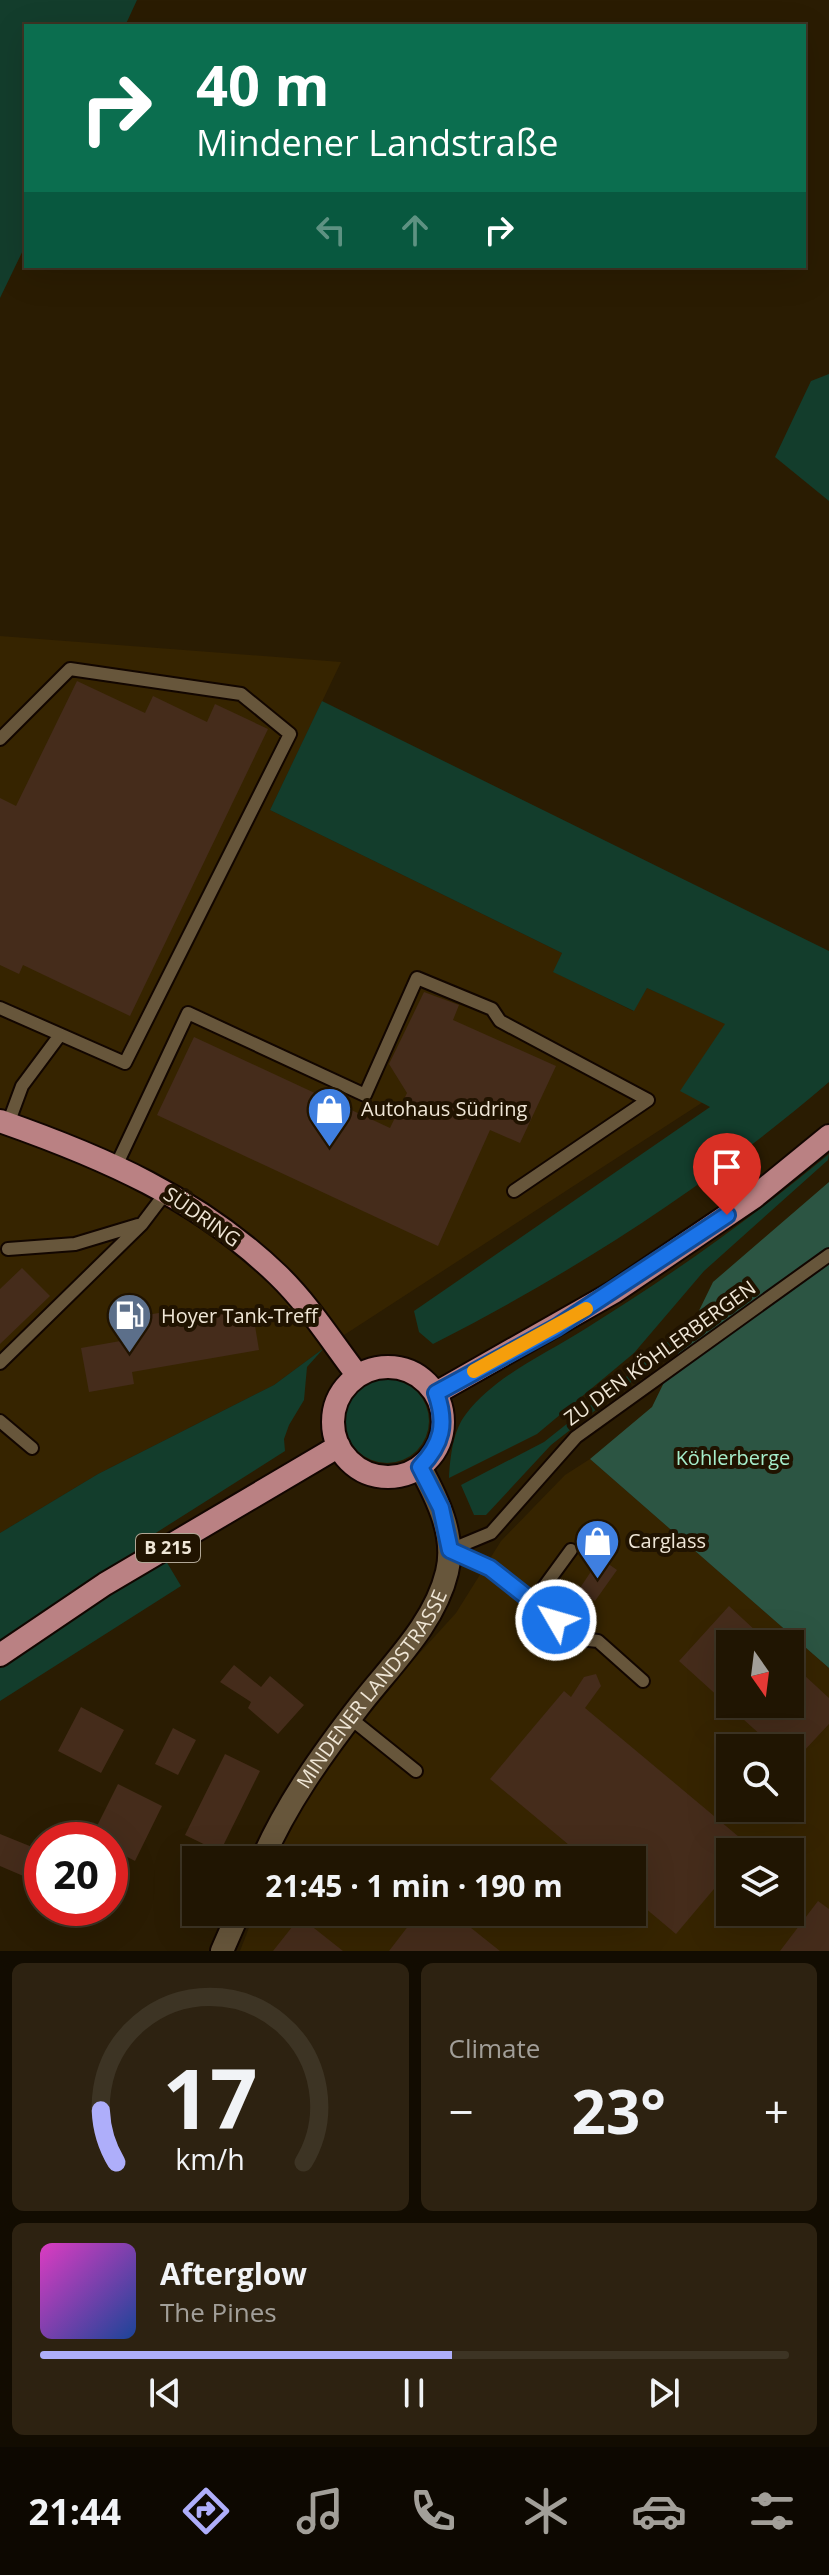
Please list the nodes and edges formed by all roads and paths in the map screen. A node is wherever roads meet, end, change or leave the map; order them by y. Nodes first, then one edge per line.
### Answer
1 (0, 739) edge
2 (0, 1008) edge
3 (60, 1035) junction
4 (4, 1122) edge
5 (829, 1136) edge
6 (116, 1166) junction
7 (167, 1191) junction
8 (514, 1191) dead end
9 (142, 1224) junction
10 (8, 1249) dead end
11 (829, 1255) edge
12 (0, 1363) edge
13 (358, 1376) junction
14 (436, 1393) junction
15 (0, 1421) edge
16 (339, 1446) junction
17 (32, 1448) dead end
18 (420, 1467) junction
19 (450, 1550) junction
20 (571, 1550) dead end
21 (533, 1602) junction
22 (0, 1655) edge
23 (643, 1681) dead end
24 (350, 1718) junction
25 (416, 1771) dead end
26 (270, 1846) edge
27 (233, 1926) edge
28 (222, 1951) edge

1 - 3 lane
2 - 3 lane
3 - 4 lane
4 - 6 main road, SÜDRING
5 - 14 main road
6 - 7 main road, SÜDRING
6 - 8 lane
7 - 9 lane
7 - 13 main road, SÜDRING
9 - 10 lane
9 - 12 lane
11 - 19 lane, ZU DEN KÖHLERBERGEN
13 - 14 main road
13 - 16 main road
14 - 18 main road
15 - 17 lane
16 - 18 main road
16 - 22 main road, B 215
18 - 19 street, MINDENER LANDSTRASSE
19 - 21 lane
19 - 24 street, MINDENER LANDSTRASSE
20 - 21 lane
21 - 23 lane
24 - 25 lane
24 - 26 street, MINDENER LANDSTRASSE
27 - 28 street

